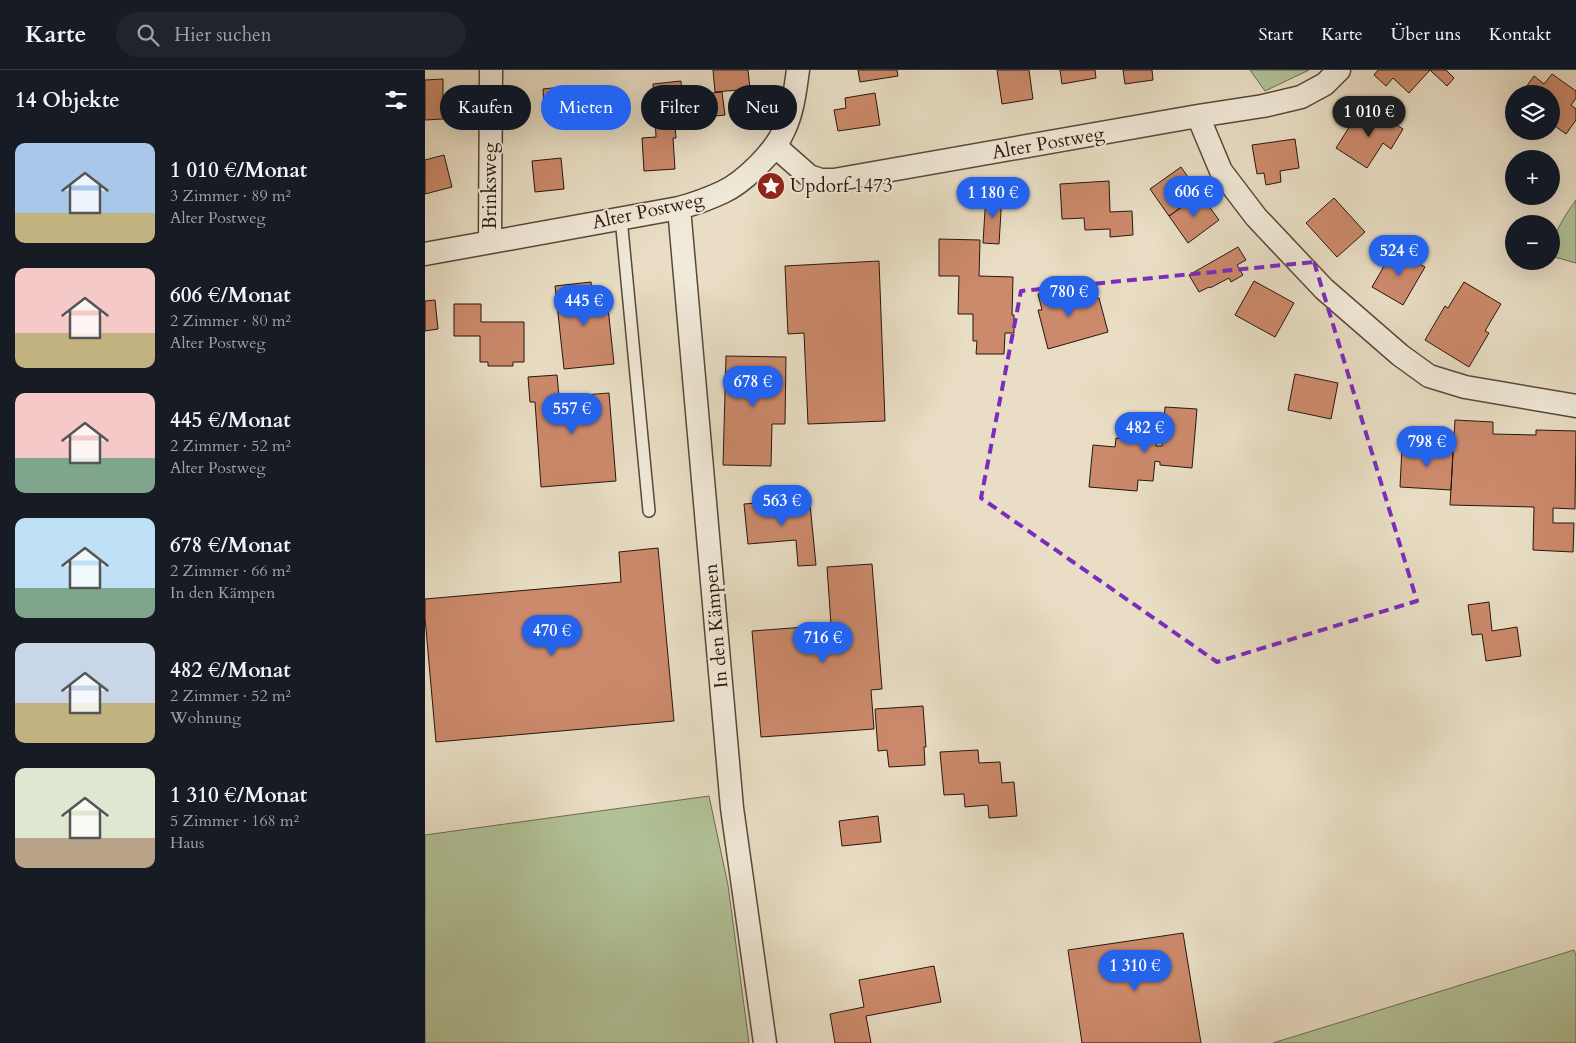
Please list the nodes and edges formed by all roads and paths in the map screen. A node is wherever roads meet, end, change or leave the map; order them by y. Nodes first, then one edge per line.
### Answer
1 (491, 70) edge
2 (798, 70) edge
3 (1339, 70) edge
4 (1198, 116) junction
5 (775, 147) junction
6 (679, 208) junction
7 (621, 218) junction
8 (490, 242) junction
9 (425, 254) edge
10 (1576, 406) edge
11 (649, 511) dead end
12 (765, 1043) edge

1 - 8 street, Brinksweg
2 - 5 street
3 - 4 street, Alter Postweg
4 - 5 street, Alter Postweg
4 - 10 street
5 - 6 street, Alter Postweg
6 - 7 street, Alter Postweg
6 - 12 street, In den Kämpen
7 - 8 street, Alter Postweg
7 - 11 lane
8 - 9 street, Alter Postweg

